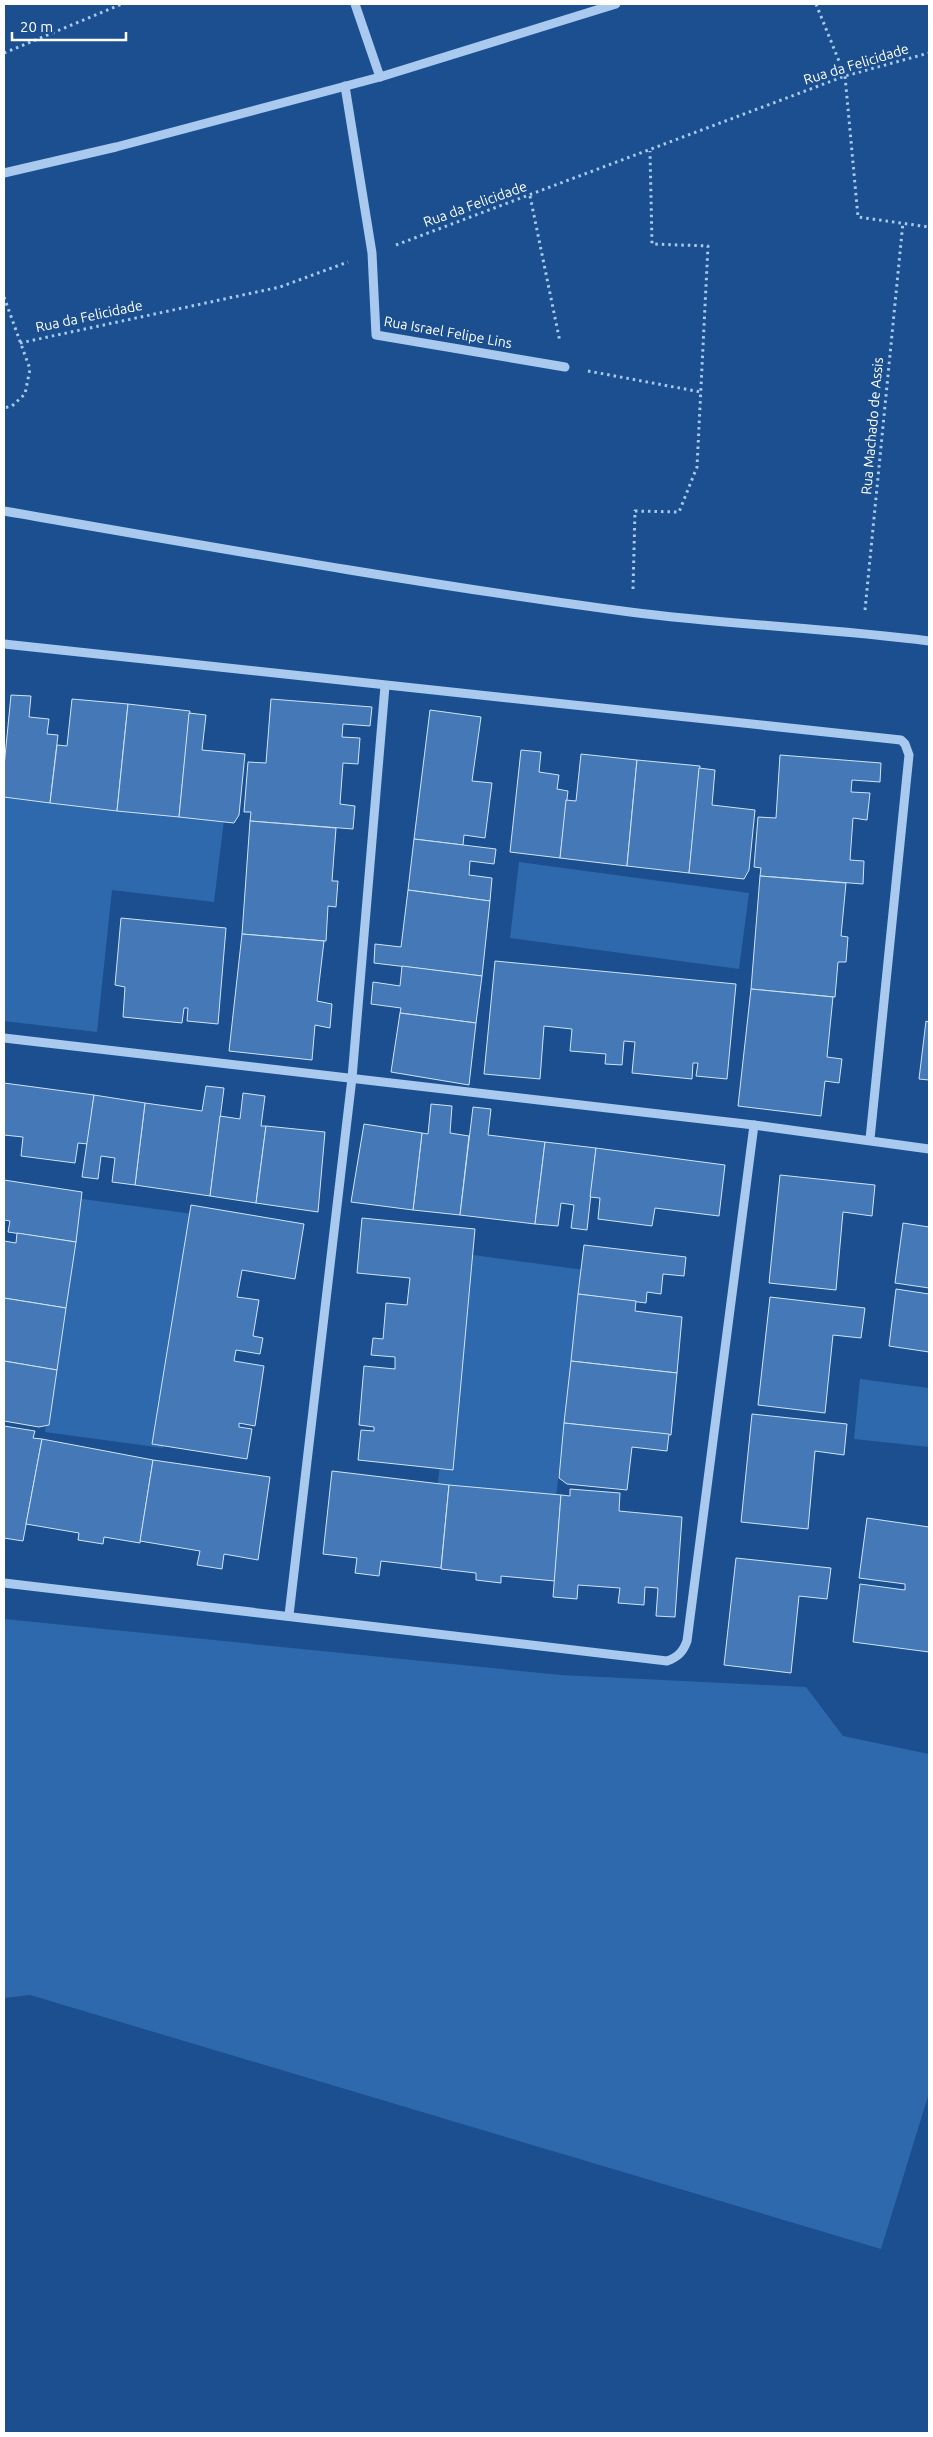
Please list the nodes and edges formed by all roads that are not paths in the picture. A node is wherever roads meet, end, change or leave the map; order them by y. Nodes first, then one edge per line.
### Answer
1 (355, 4) edge
2 (616, 4) edge
3 (380, 77) junction
4 (344, 86) junction
5 (4, 173) edge
6 (565, 367) road end
7 (4, 510) edge
8 (929, 641) edge
9 (4, 644) edge
10 (385, 686) junction
11 (4, 1038) edge
12 (352, 1078) junction
13 (754, 1125) junction
14 (870, 1139) junction
15 (929, 1149) edge
16 (4, 1583) edge
17 (288, 1615) junction

1 - 3 street
2 - 3 street
3 - 4 street
4 - 5 street
4 - 6 street, Rua Israel Felipe Lins
7 - 8 street
9 - 10 street
10 - 12 street
10 - 14 street
11 - 12 street
12 - 13 street
12 - 17 street
13 - 14 street
13 - 17 street
14 - 15 street
16 - 17 street

